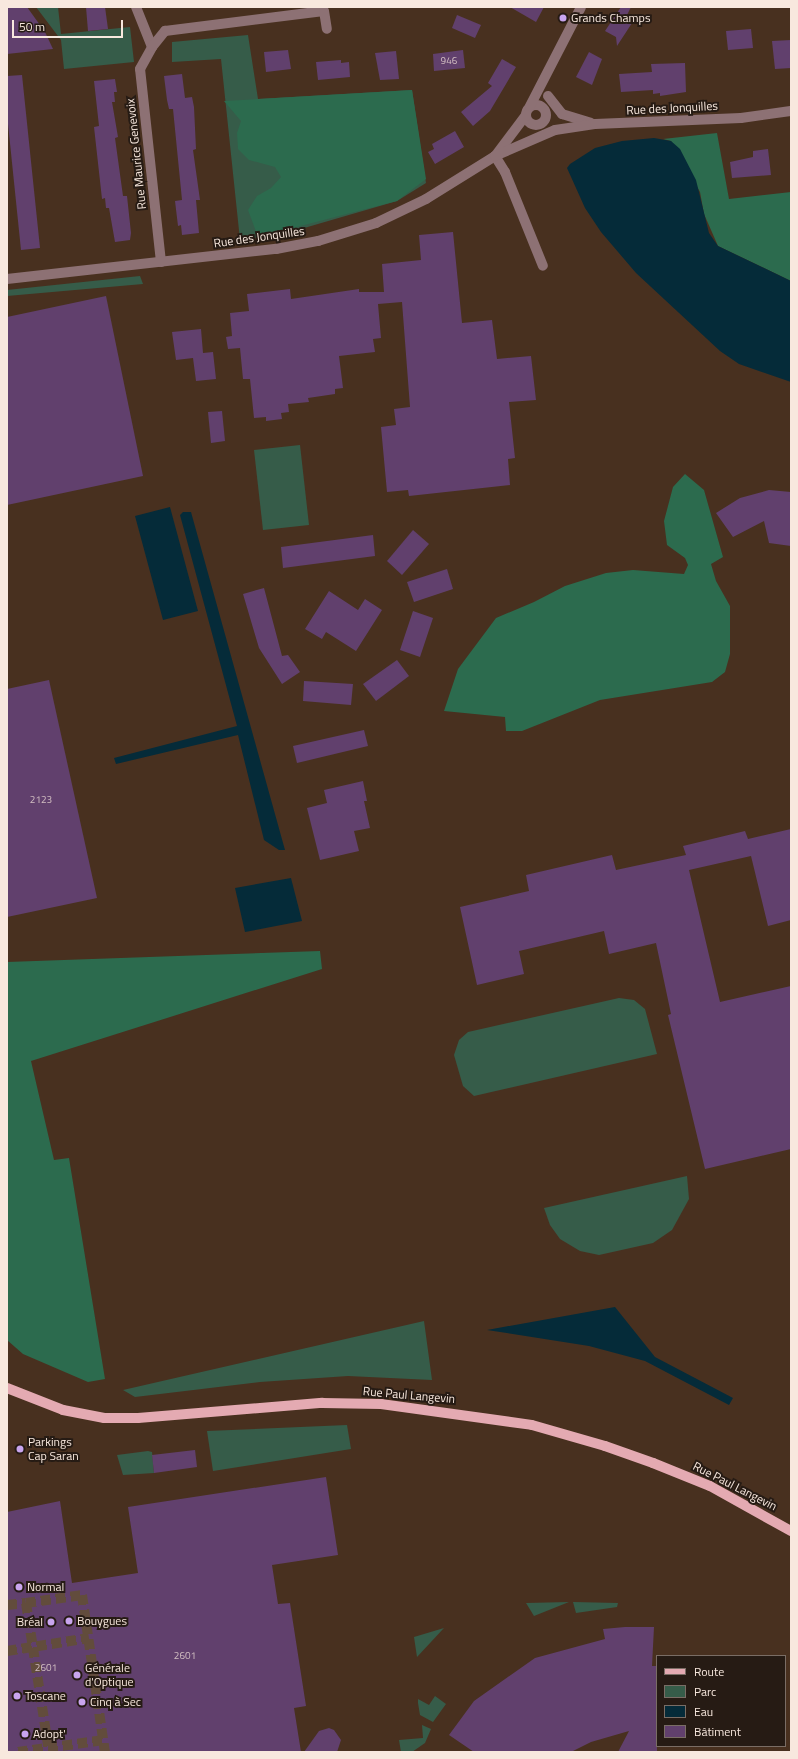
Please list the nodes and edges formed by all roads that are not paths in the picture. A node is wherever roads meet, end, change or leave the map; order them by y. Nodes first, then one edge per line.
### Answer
1 (136, 7) edge
2 (581, 7) edge
3 (327, 30) dead end
4 (152, 46) junction
5 (548, 73) junction
6 (548, 96) junction
7 (528, 110) junction
8 (545, 110) junction
9 (791, 111) edge
10 (562, 114) junction
11 (538, 124) junction
12 (595, 124) junction
13 (555, 130) junction
14 (524, 143) junction
15 (495, 156) junction
16 (161, 262) junction
17 (543, 266) dead end
18 (7, 279) edge
19 (7, 1388) edge
20 (791, 1531) edge

1 - 4 street
2 - 5 street, Rue des Jonquilles
3 - 4 street, Rue Maurice Genevoix
4 - 16 street, Rue Maurice Genevoix
5 - 6 street
5 - 7 street, Rue des Jonquilles
6 - 8 street
6 - 10 street
7 - 8 street
7 - 11 street
7 - 15 street, Rue des Jonquilles
8 - 10 street
8 - 11 street
9 - 12 street, Rue des Jonquilles
10 - 12 street
11 - 13 street, Rue des Jonquilles
11 - 14 street
12 - 13 street, Rue des Jonquilles
13 - 14 street, Rue des Jonquilles
14 - 15 street, Rue des Jonquilles
15 - 16 street, Rue des Jonquilles
15 - 17 street
16 - 18 street, Rue des Jonquilles
19 - 20 main road, Rue Paul Langevin

